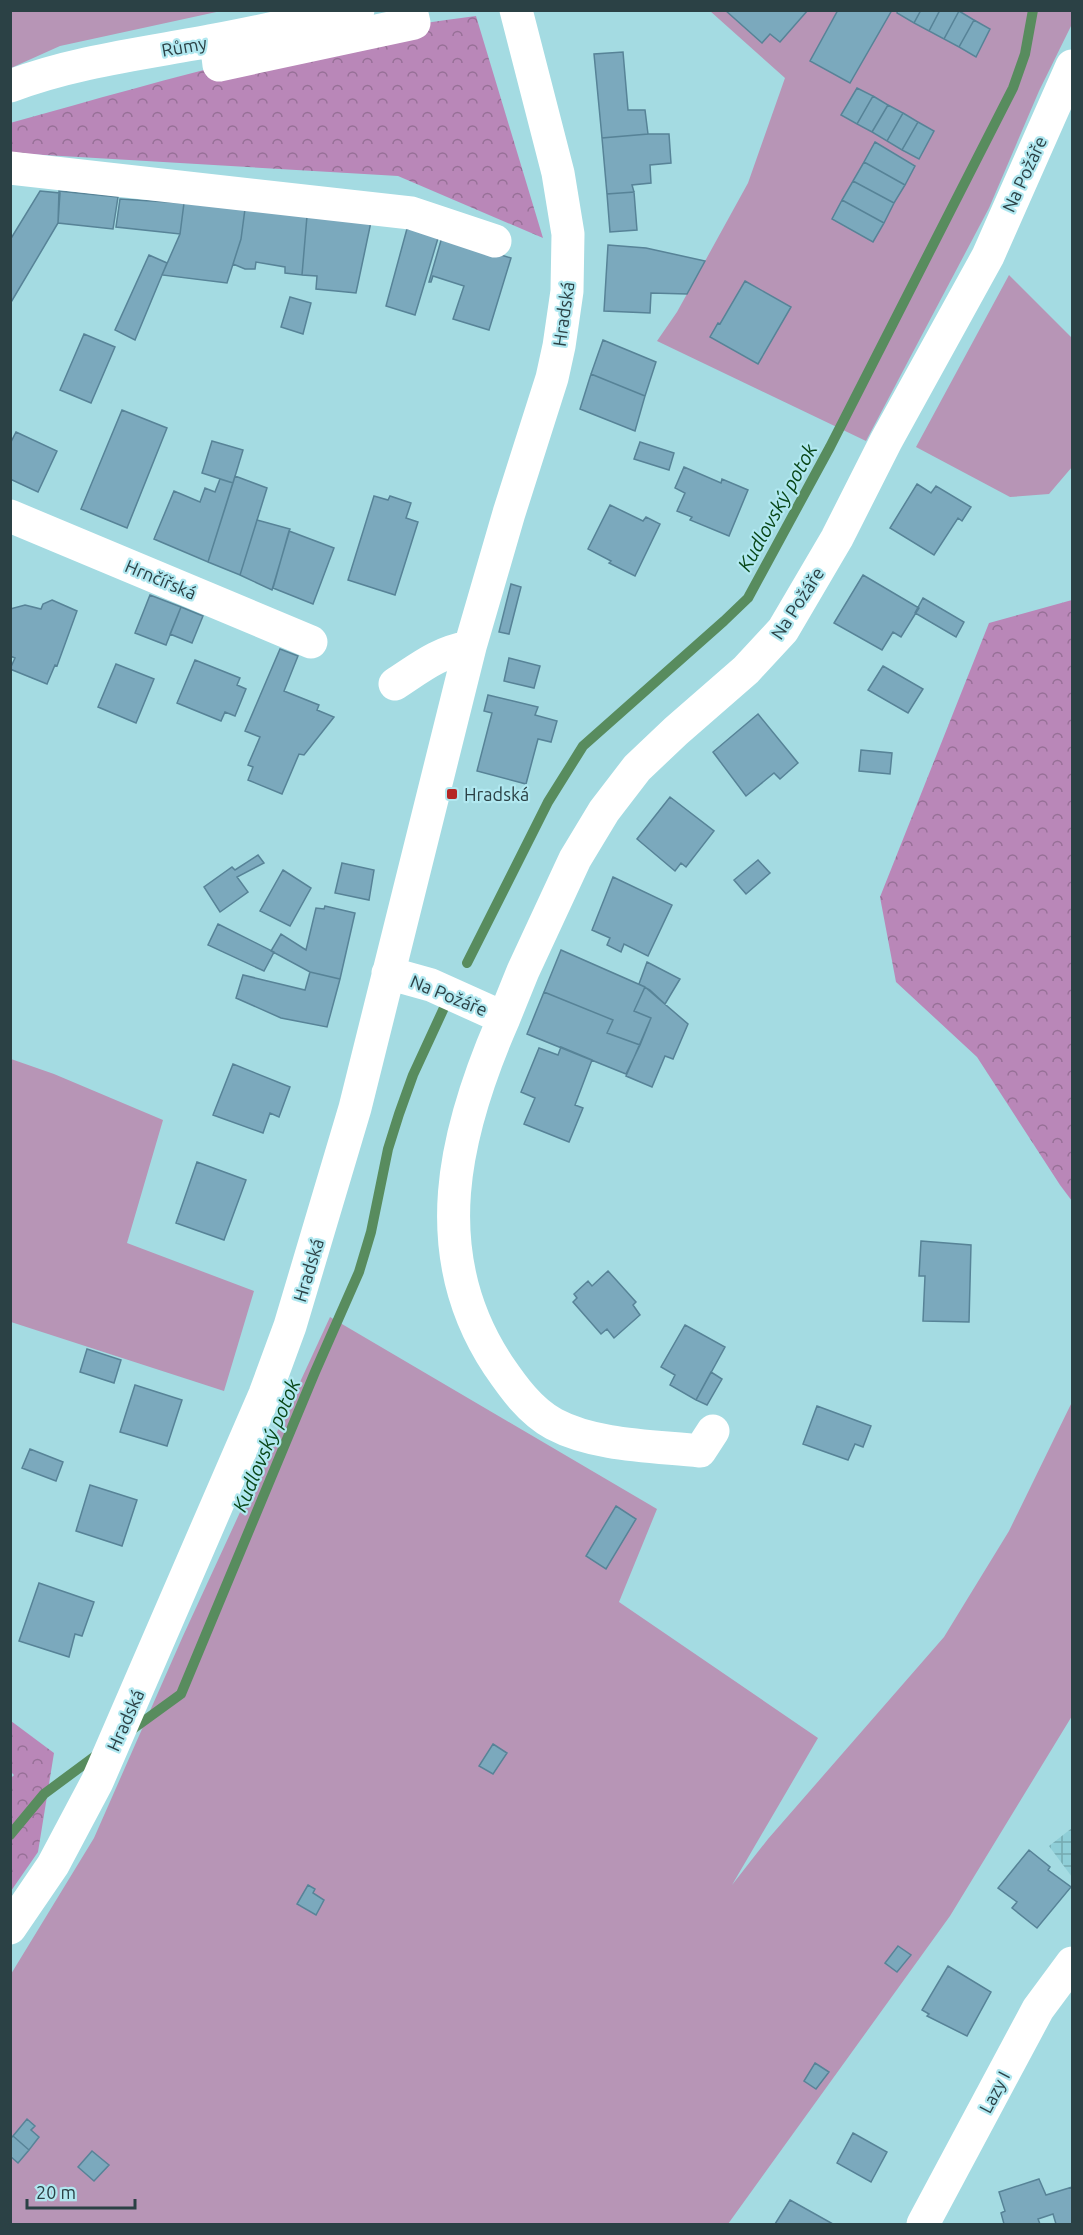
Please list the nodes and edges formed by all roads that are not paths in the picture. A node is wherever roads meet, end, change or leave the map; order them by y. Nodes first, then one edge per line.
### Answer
1 (358, 10) edge
2 (411, 10) edge
3 (516, 10) edge
4 (216, 40) junction
5 (1072, 66) edge
6 (10, 86) edge
7 (10, 168) edge
8 (495, 241) dead end
9 (10, 516) edge
10 (311, 642) dead end
11 (470, 647) junction
12 (395, 684) dead end
13 (388, 973) junction
14 (504, 1018) junction
15 (713, 1431) dead end
16 (10, 1928) edge
17 (1072, 1963) edge
18 (941, 2210) edge
19 (923, 2224) edge

1 - 4 street, Růmy
2 - 4 street
3 - 11 street, Hradská
4 - 6 street, Růmy
5 - 14 street, Na Požáře
7 - 8 street
9 - 10 street, Hrnčířská
11 - 12 street
11 - 13 street, Hradská
13 - 14 street, Na Požáře
13 - 16 street, Hradská
14 - 15 street
17 - 18 street, Lazy I
18 - 19 street, Lazy I

